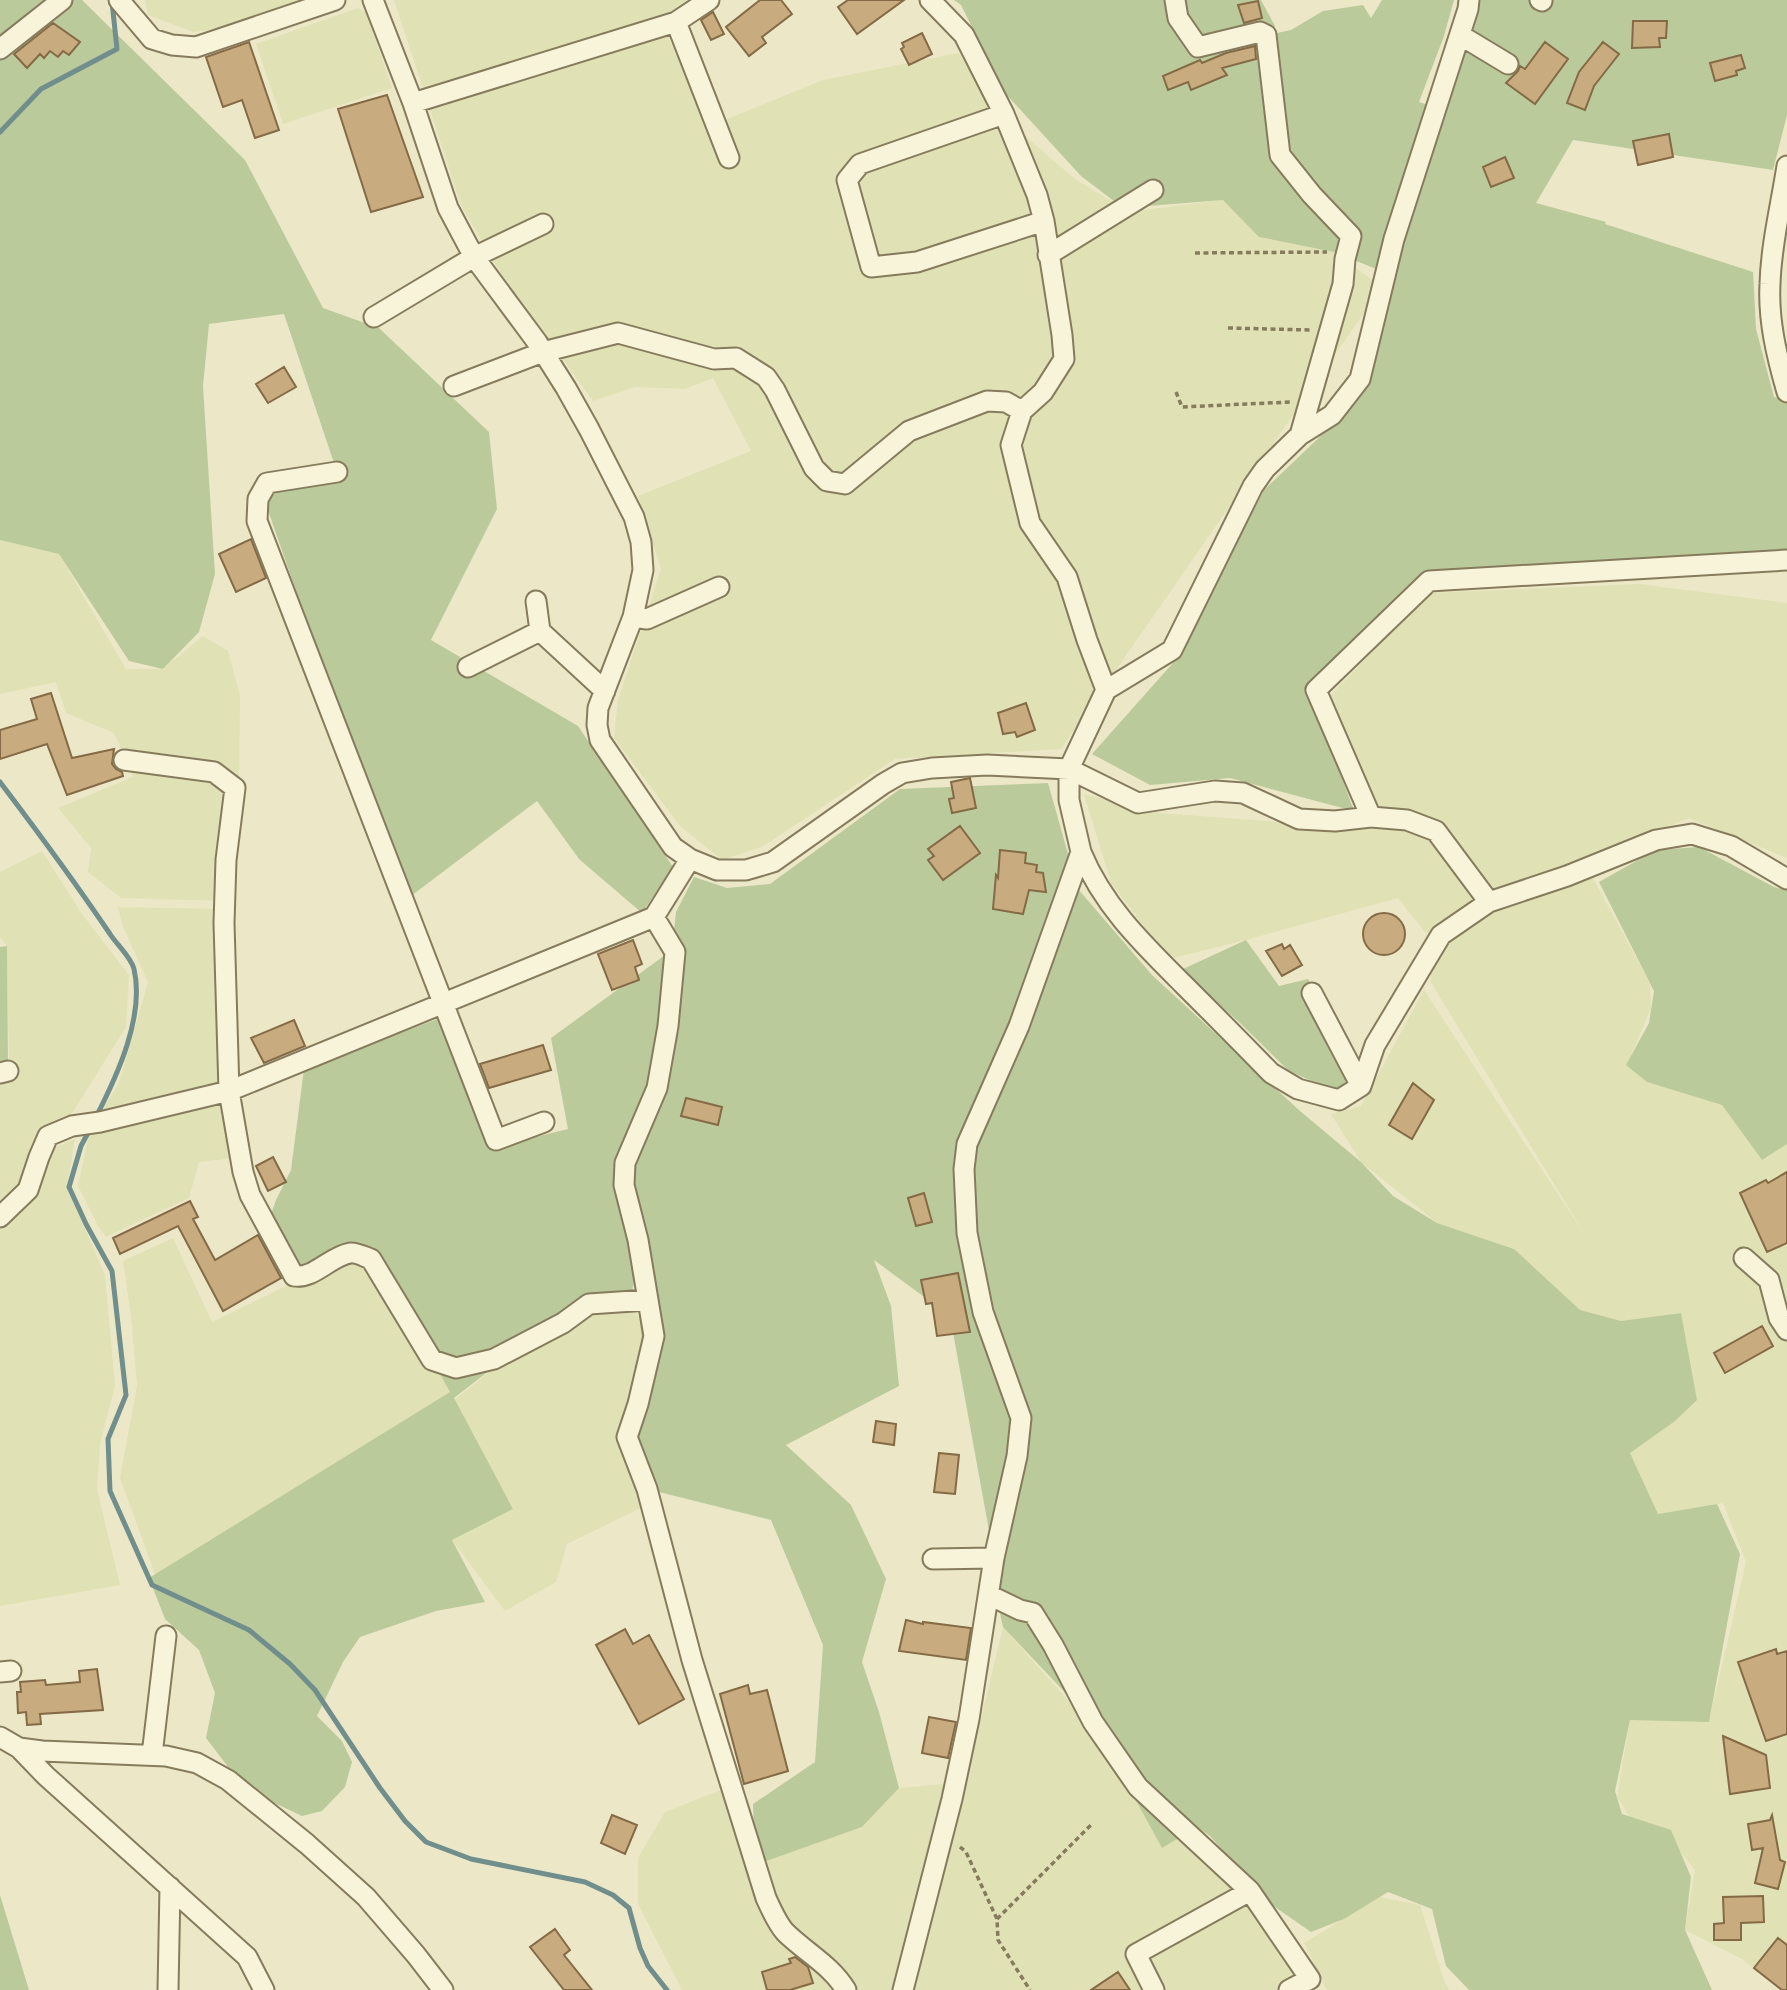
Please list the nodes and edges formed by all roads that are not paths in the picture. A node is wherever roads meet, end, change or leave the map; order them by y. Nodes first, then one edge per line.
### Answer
1 (62, 0) edge
2 (335, 0) edge
3 (373, 0) edge
4 (709, 0) edge
5 (930, 0) edge
6 (1469, 0) edge
7 (128, 5) edge
8 (1176, 9) edge
9 (676, 22) junction
10 (1460, 35) junction
11 (0, 48) edge
12 (1508, 64) dead end
13 (413, 103) junction
14 (1004, 114) junction
15 (729, 158) dead end
16 (1787, 166) edge
17 (1153, 190) dead end
18 (1044, 221) junction
19 (543, 224) dead end
20 (1048, 255) junction
21 (474, 257) junction
22 (374, 317) dead end
23 (543, 352) junction
24 (454, 386) dead end
25 (1787, 391) edge
26 (1022, 411) junction
27 (1300, 435) junction
28 (337, 472) dead end
29 (1787, 560) edge
30 (719, 587) dead end
31 (536, 601) dead end
32 (633, 617) junction
33 (540, 631) junction
34 (468, 667) dead end
35 (1106, 690) junction
36 (605, 691) junction
37 (124, 760) dead end
38 (1069, 769) junction
39 (1371, 817) junction
40 (1081, 852) junction
41 (690, 859) junction
42 (1787, 879) edge
43 (1489, 902) junction
44 (654, 917) junction
45 (1312, 993) dead end
46 (444, 1003) junction
47 (1361, 1086) junction
48 (229, 1091) junction
49 (544, 1122) dead end
50 (0, 1217) edge
51 (1744, 1258) dead end
52 (648, 1300) junction
53 (1787, 1330) edge
54 (994, 1558) junction
55 (933, 1559) dead end
56 (989, 1595) junction
57 (166, 1636) dead end
58 (0, 1737) edge
59 (19, 1748) junction
60 (152, 1755) junction
61 (170, 1887) junction
62 (1250, 1891) junction
63 (1313, 1984) edge
64 (168, 1990) edge
65 (264, 1990) edge
66 (443, 1990) edge
67 (846, 1990) edge
68 (903, 1990) edge
69 (1154, 1990) edge
70 (1289, 1990) edge

1 - 11 street
2 - 7 street
3 - 13 street
4 - 9 street
5 - 14 street
6 - 10 street
8 - 27 street
9 - 13 street
9 - 15 street
10 - 12 street
10 - 27 street
13 - 21 street
14 - 18 street
14 - 18 street
16 - 25 street
17 - 20 street
18 - 20 street
19 - 21 street
20 - 26 street
21 - 22 street
21 - 23 street
23 - 24 street
23 - 26 street
23 - 32 street
26 - 35 street
27 - 35 street
28 - 46 street
29 - 39 street
30 - 32 street
31 - 33 street
32 - 36 street
33 - 34 street
33 - 36 street
35 - 38 street
36 - 41 street
37 - 48 street
38 - 39 street
38 - 40 street
38 - 41 street
39 - 43 street
40 - 47 street
40 - 54 street
41 - 44 street
42 - 43 street
43 - 47 street
44 - 46 street
44 - 52 street
45 - 47 street
46 - 48 street
46 - 49 street
48 - 50 street
48 - 52 street
51 - 53 street
52 - 67 street
54 - 55 street
54 - 56 street
56 - 62 street
56 - 68 street
57 - 60 street
58 - 59 street
59 - 60 street
59 - 61 street
60 - 66 street
61 - 64 street
61 - 65 street
62 - 63 street
62 - 69 street
63 - 70 street

